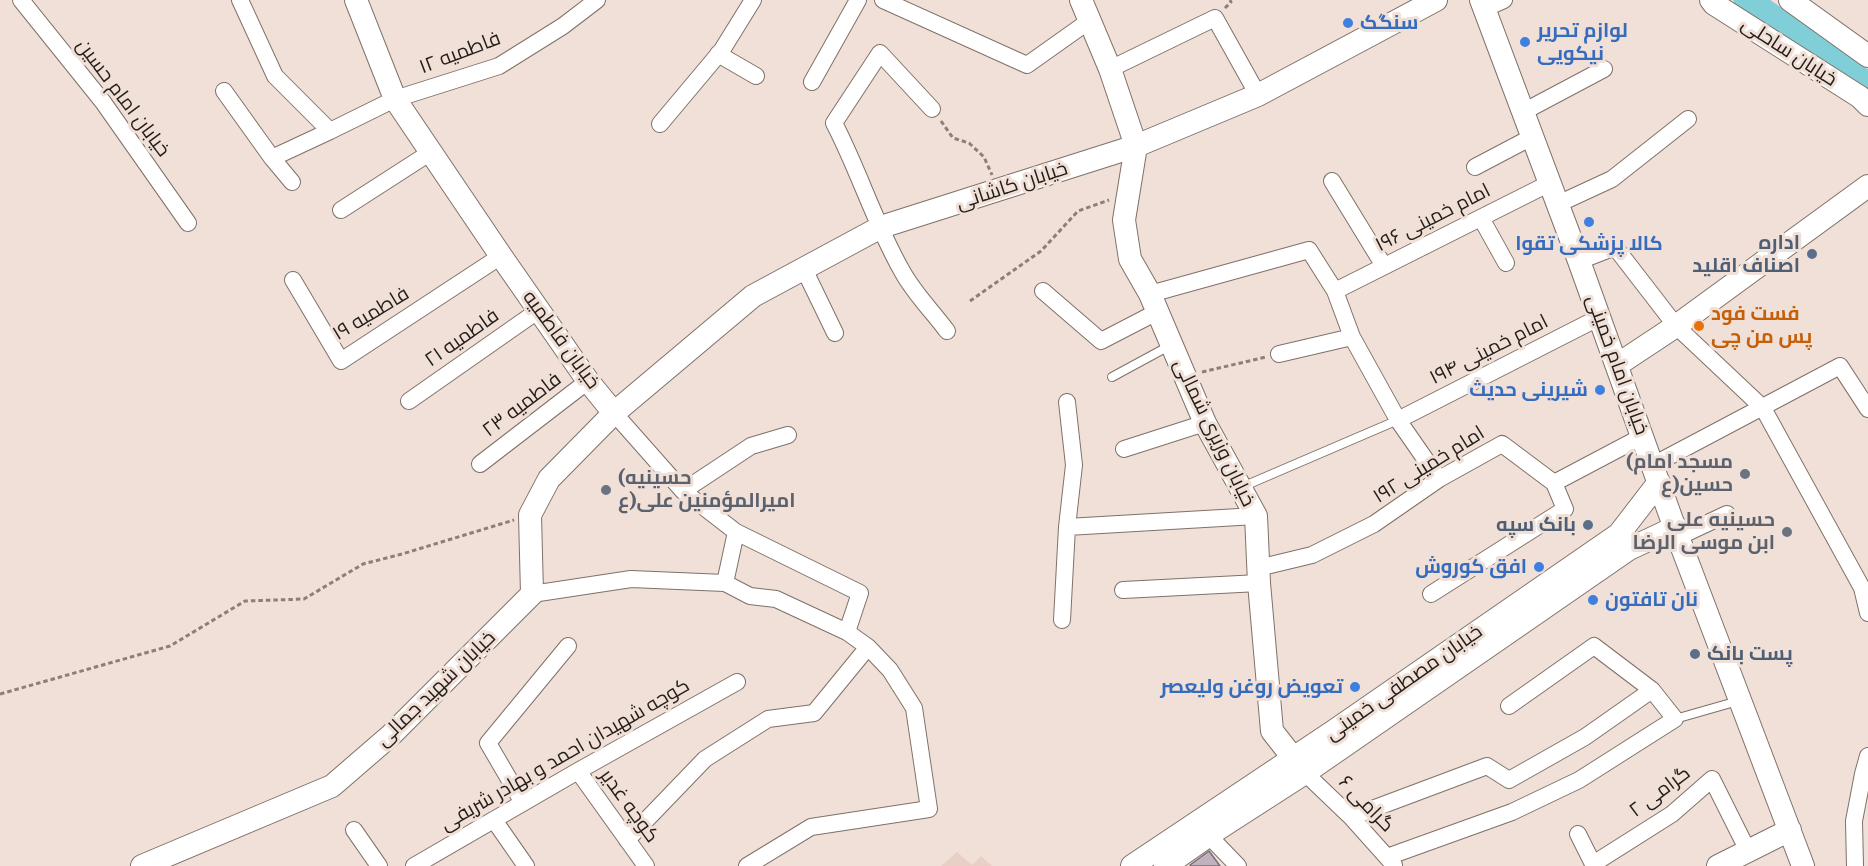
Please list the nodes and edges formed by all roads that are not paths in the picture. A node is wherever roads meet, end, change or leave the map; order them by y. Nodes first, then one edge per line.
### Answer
1 (21, 0) edge
2 (240, 0) edge
3 (356, 0) edge
4 (597, 0) edge
5 (753, 0) edge
6 (858, 0) edge
7 (883, 0) edge
8 (1436, 0) edge
9 (1711, 0) edge
10 (1799, 2) edge
11 (1490, 3) edge
12 (1087, 7) edge
13 (718, 54) junction
14 (1868, 56) edge
15 (1110, 69) junction
16 (1604, 69) dead end
17 (756, 76) dead end
18 (812, 82) dead end
19 (224, 91) dead end
20 (1258, 95) junction
21 (395, 99) junction
22 (1868, 105) edge
23 (932, 110) road end
24 (1523, 112) junction
25 (1688, 119) dead end
26 (660, 124) dead end
27 (330, 131) junction
28 (1532, 137) junction
29 (1136, 146) junction
30 (431, 152) junction
31 (272, 158) junction
32 (1475, 166) dead end
33 (1332, 181) dead end
34 (292, 182) dead end
35 (1868, 186) edge
36 (1554, 194) junction
37 (341, 210) dead end
38 (1481, 218) junction
39 (188, 223) dead end
40 (880, 227) junction
41 (501, 256) junction
42 (1579, 261) junction
43 (1506, 262) dead end
44 (1384, 266) junction
45 (804, 269) junction
46 (293, 280) dead end
47 (1043, 291) dead end
48 (1335, 291) junction
49 (1154, 303) junction
50 (539, 310) junction
51 (1600, 317) junction
52 (1676, 326) junction
53 (947, 331) dead end
54 (835, 333) dead end
55 (1352, 337) junction
56 (1172, 345) junction
57 (1279, 354) road end
58 (1617, 365) junction
59 (1112, 377) dead end
60 (588, 381) junction
61 (409, 401) dead end
62 (1067, 402) dead end
63 (1763, 408) junction
64 (1868, 409) edge
65 (614, 413) junction
66 (1398, 420) junction
67 (1205, 423) junction
68 (788, 435) dead end
69 (1643, 436) junction
70 (1124, 449) dead end
71 (480, 464) dead end
72 (1656, 473) junction
73 (1439, 478) junction
74 (1554, 483) junction
75 (1239, 488) junction
76 (683, 491) junction
77 (1727, 514) dead end
78 (1256, 516) junction
79 (1067, 527) junction
80 (736, 532) junction
81 (1677, 532) junction
82 (1624, 542) junction
83 (1259, 576) junction
84 (725, 583) junction
85 (1123, 590) dead end
86 (532, 594) junction
87 (1431, 594) dead end
88 (1867, 607) edge
89 (1062, 620) dead end
90 (847, 632) junction
91 (568, 645) dead end
92 (868, 647) junction
93 (737, 682) dead end
94 (1652, 690) junction
95 (1740, 700) junction
96 (1509, 706) dead end
97 (1675, 719) junction
98 (1868, 756) edge
99 (1299, 766) junction
100 (578, 771) junction
101 (1865, 774) edge
102 (523, 803) junction
103 (1351, 817) junction
104 (494, 820) junction
105 (354, 830) dead end
106 (1790, 830) junction
107 (1578, 834) dead end
108 (1208, 835) junction
109 (627, 840) junction
110 (1748, 851) junction
111 (768, 859) edge
112 (1391, 862) edge
113 (142, 866) edge
114 (379, 866) edge
115 (414, 866) edge
116 (526, 866) edge
117 (646, 866) edge
118 (747, 866) edge
119 (1132, 866) edge
120 (1165, 866) edge
121 (1238, 866) edge
122 (1718, 866) edge
123 (1803, 866) edge
124 (1810, 866) edge
125 (1855, 866) edge

1 - 39 street, خیابان امام حسین
2 - 27 street
3 - 21 street, خیابان فاطمیه
4 - 21 street, فاطمیه ۱۲
5 - 13 street
6 - 18 street
7 - 12 street
8 - 20 street, خیابان کاشانی
9 - 22 street, خیابان ساحلی
10 - 14 street, خیابان ساحلی
11 - 24 street, خیابان امام خمینی
12 - 15 street
13 - 17 street
13 - 26 street
15 - 20 street
15 - 29 street
16 - 24 street
19 - 31 street
20 - 29 street, خیابان کاشانی
21 - 27 street, فاطمیه ۱۲
21 - 30 street, خیابان فاطمیه
23 - 40 street
24 - 28 street, خیابان امام خمینی
25 - 36 street, امام خمینی ۱۹۶
27 - 31 street, فاطمیه ۱۲
28 - 32 street
28 - 36 street, خیابان امام خمینی
29 - 40 street, خیابان کاشانی
29 - 49 street, خیابان وزیری شمالی
30 - 37 street
30 - 41 street, خیابان فاطمیه
31 - 34 street
33 - 44 street
35 - 52 street
36 - 38 street, امام خمینی ۱۹۶
36 - 42 street, خیابان امام خمینی
38 - 43 street
38 - 44 street, امام خمینی ۱۹۶
40 - 45 street, خیابان کاشانی
40 - 53 street
41 - 46 street, فاطمیه ۱۹
41 - 50 street, خیابان فاطمیه
42 - 51 street, خیابان امام خمینی
42 - 52 street
44 - 48 street, امام خمینی ۱۹۶
45 - 54 street
45 - 65 street, خیابان کاشانی
47 - 49 street
48 - 49 street
48 - 55 street
49 - 56 street, خیابان وزیری شمالی
50 - 60 street, خیابان فاطمیه
50 - 61 street, فاطمیه ۲۱
51 - 58 street, خیابان امام خمینی
51 - 66 street, امام خمینی ۱۹۴
52 - 58 street
52 - 63 street
55 - 57 street
55 - 66 street
56 - 59 lane
56 - 67 street, خیابان وزیری شمالی
58 - 69 street, خیابان امام خمینی
60 - 65 street, خیابان فاطمیه
60 - 71 street, فاطمیه ۲۳
62 - 79 street
63 - 64 street
63 - 72 street
63 - 88 street
65 - 76 street, خیابان فاطمیه
65 - 86 street
66 - 73 street
66 - 75 lane
67 - 70 street
67 - 75 street, خیابان وزیری شمالی
68 - 76 street
69 - 72 street, خیابان امام خمینی
69 - 74 street
72 - 81 street, خیابان امام خمینی
72 - 82 street, خیابان مصطفی خمینی
73 - 74 street, امام خمینی ۱۹۲
73 - 83 street, امام خمینی ۱۹۲
74 - 87 street
75 - 78 street, خیابان وزیری شمالی
76 - 80 street, خیابان فاطمیه
77 - 81 street
78 - 79 street
78 - 83 street, خیابان وزیری شمالی
79 - 89 street
80 - 84 street
80 - 90 street, خیابان فاطمیه
81 - 82 street, خیابان مصطفی خمینی
81 - 95 street, خیابان امام خمینی
82 - 99 street, خیابان مصطفی خمینی
83 - 85 street, امام خمینی ۱۹۲
83 - 99 street, خیابان وزیری شمالی
84 - 86 street
84 - 90 street
86 - 113 street, خیابان شهید جمالی
90 - 92 street
91 - 102 street
92 - 109 street
92 - 111 street
93 - 100 street, کوچه شهیدان احمد و بهادر شریفی
94 - 96 street
94 - 97 street
94 - 103 street
95 - 97 lane
95 - 106 street, خیابان امام خمینی
97 - 112 street
98 - 101 street
99 - 103 street, گرامی ۶
99 - 108 street, خیابان مصطفی خمینی
99 - 119 street, خیابان مصطفی خمینی
100 - 102 street, کوچه شهیدان احمد و بهادر شریفی
100 - 109 street, کوچه غدیر
101 - 125 street
102 - 104 street, کوچه شهیدان احمد و بهادر شریفی
103 - 112 street, گرامی ۶
104 - 115 street, کوچه شهیدان احمد و بهادر شریفی
104 - 116 street
105 - 114 street
106 - 110 street
106 - 123 street, خیابان امام خمینی
107 - 110 street, گرامی ۲
108 - 120 street, خیابان مصطفی خمینی
108 - 121 street
109 - 117 street, کوچه غدیر
110 - 122 street
111 - 118 street
123 - 124 street

